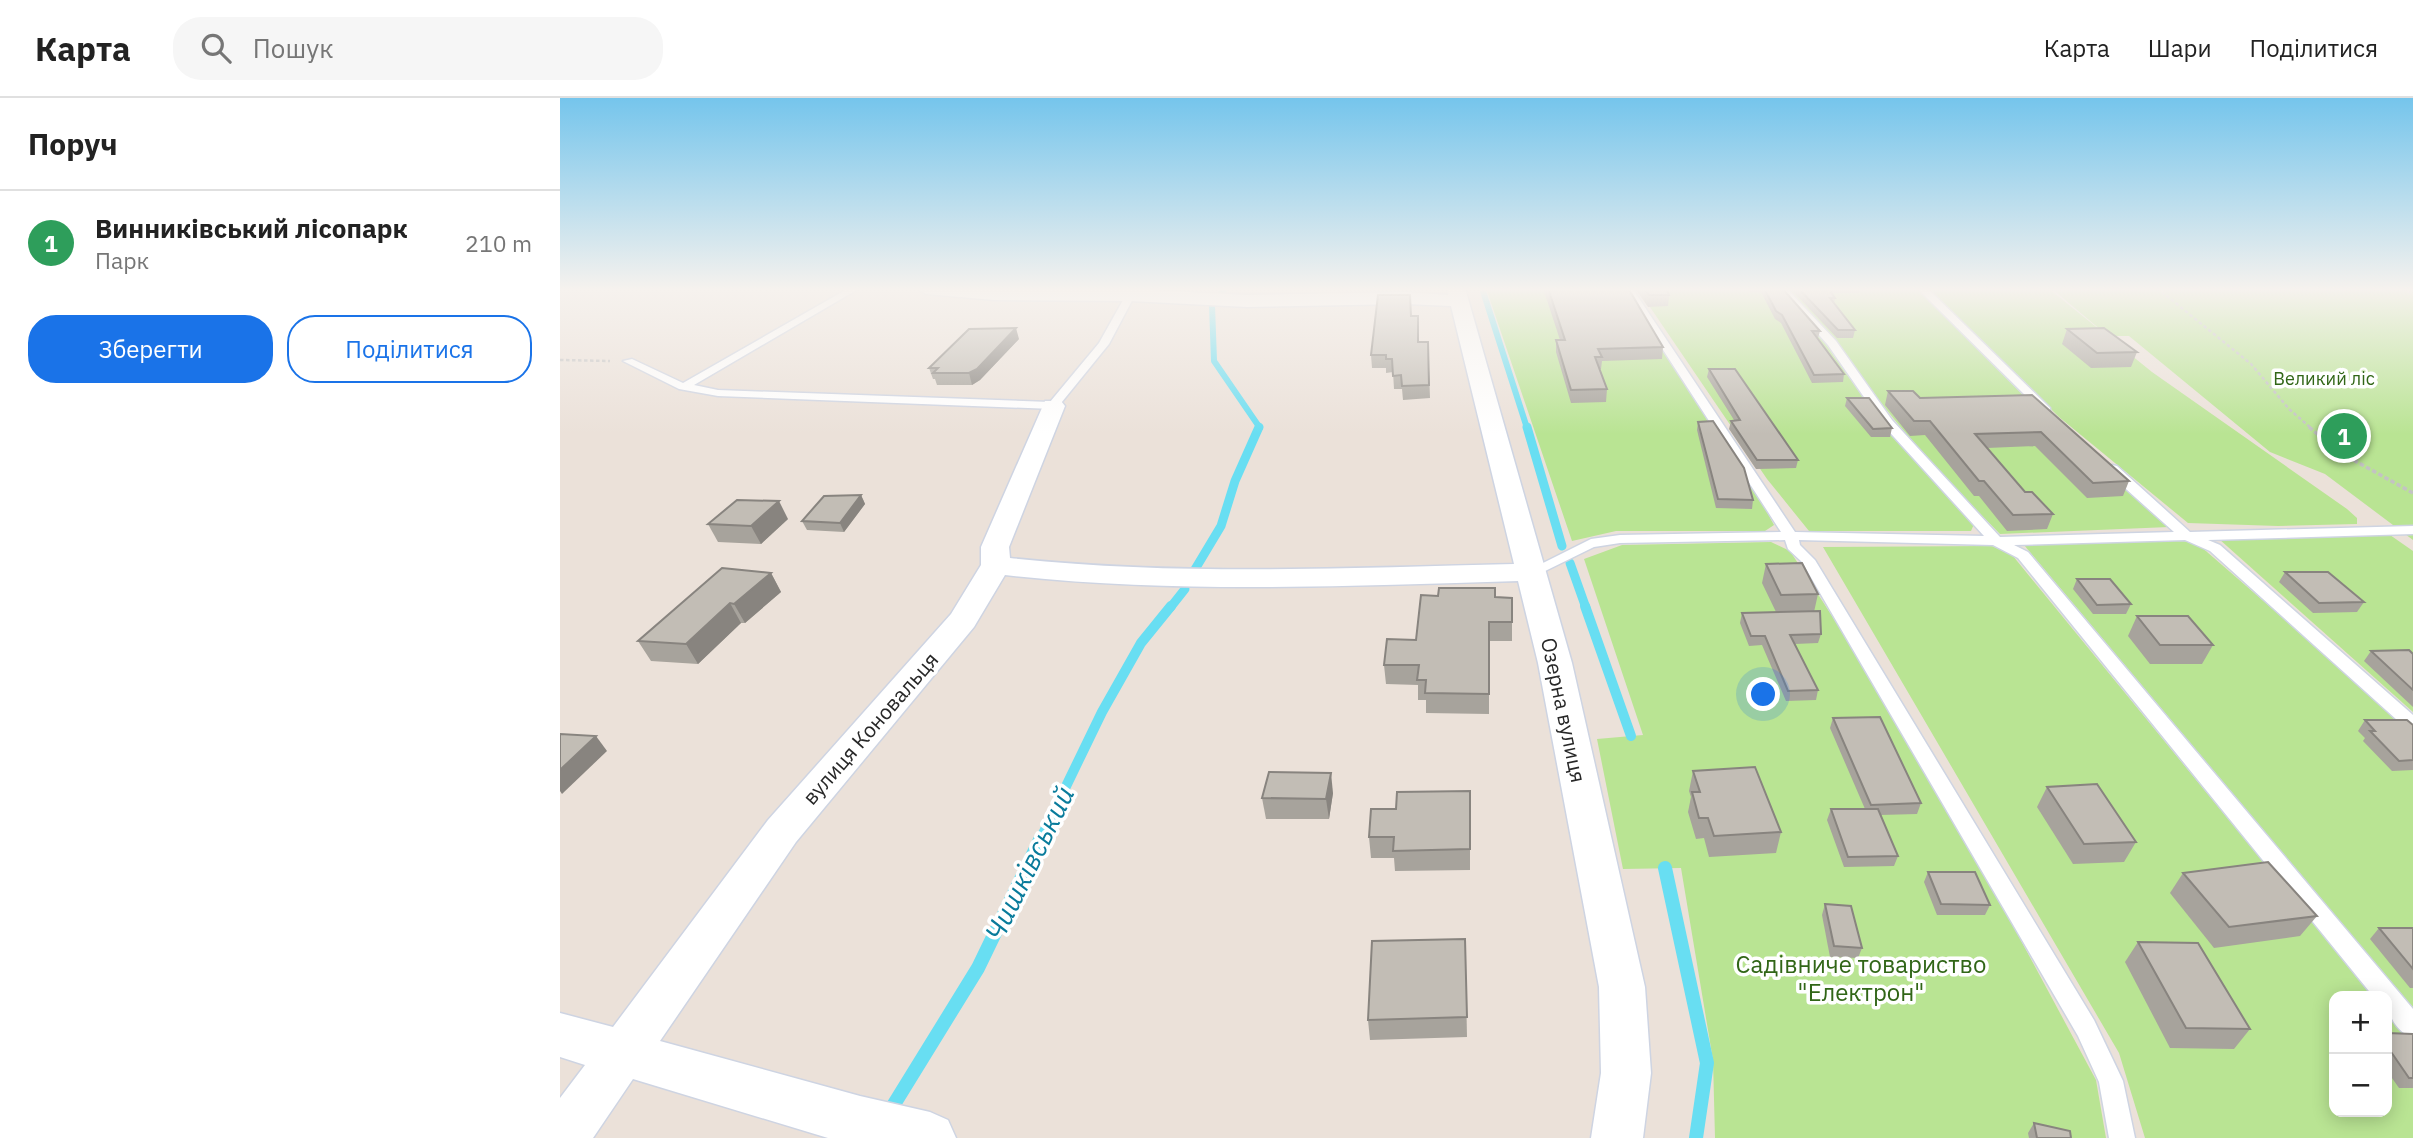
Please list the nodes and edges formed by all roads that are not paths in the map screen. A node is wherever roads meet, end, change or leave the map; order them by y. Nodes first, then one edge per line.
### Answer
1 (771, 337) edge
2 (1108, 337) edge
3 (1469, 337) edge
4 (1659, 337) edge
5 (1826, 337) edge
6 (1971, 337) edge
7 (628, 361) road end
8 (682, 387) junction
9 (1053, 406) junction
10 (2052, 416) edge
11 (2104, 461) edge
12 (2413, 530) edge
13 (2185, 535) junction
14 (1790, 536) junction
15 (1996, 541) junction
16 (996, 565) junction
17 (1532, 572) junction
18 (2413, 725) edge
19 (2413, 1027) edge
20 (560, 1035) edge
21 (626, 1052) junction
22 (898, 1130) edge
23 (562, 1138) edge
24 (1617, 1138) edge
25 (2122, 1138) edge

1 - 8 lane
2 - 9 lane, вулиця Коновальця
3 - 17 street, Озерна вулиця
4 - 14 lane
5 - 15 lane
6 - 10 lane
7 - 8 lane
8 - 9 lane
9 - 16 street, вулиця Коновальця
11 - 13 lane
12 - 13 lane
13 - 15 lane
13 - 18 lane
14 - 15 lane
14 - 17 lane
14 - 25 lane
15 - 19 lane
16 - 17 street
16 - 21 street, вулиця Коновальця
17 - 24 street, Озерна вулиця
20 - 21 street
21 - 22 street
21 - 23 street, вулиця Коновальця

